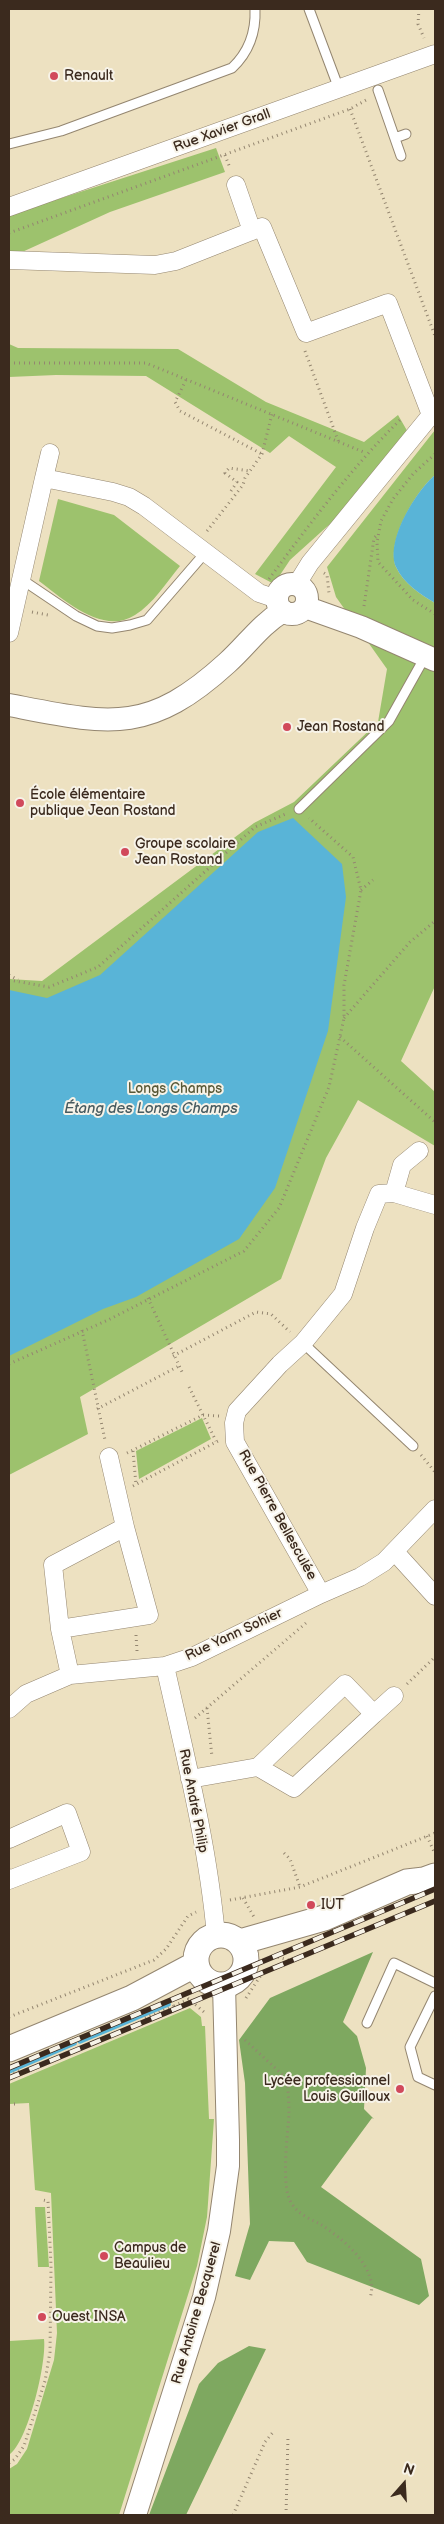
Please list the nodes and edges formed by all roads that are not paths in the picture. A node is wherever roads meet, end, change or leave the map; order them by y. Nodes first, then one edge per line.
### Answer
1 (255, 9) edge
2 (309, 9) edge
3 (435, 54) edge
4 (339, 89) junction
5 (378, 90) road end
6 (406, 134) dead end
7 (395, 138) junction
8 (9, 144) edge
9 (402, 156) dead end
10 (236, 185) dead end
11 (9, 207) edge
12 (252, 231) junction
13 (9, 260) edge
14 (433, 413) edge
15 (50, 453) dead end
16 (44, 478) junction
17 (200, 549) junction
18 (20, 578) junction
19 (297, 584) junction
20 (13, 600) edge
21 (273, 601) junction
22 (305, 607) junction
23 (9, 633) edge
24 (431, 658) edge
25 (9, 705) edge
26 (299, 809) road end
27 (420, 1151) dead end
28 (394, 1194) junction
29 (435, 1205) edge
30 (302, 1343) junction
31 (413, 1446) dead end
32 (109, 1458) road end
33 (435, 1509) edge
34 (125, 1527) junction
35 (395, 1552) junction
36 (321, 1594) junction
37 (435, 1596) edge
38 (60, 1629) junction
39 (165, 1666) junction
40 (70, 1675) junction
41 (394, 1696) road end
42 (9, 1709) edge
43 (374, 1714) junction
44 (258, 1767) junction
45 (190, 1779) junction
46 (9, 1839) edge
47 (435, 1859) edge
48 (435, 1876) edge
49 (9, 1879) edge
50 (407, 1882) junction
51 (216, 1936) junction
52 (243, 1954) junction
53 (208, 1976) junction
54 (435, 1983) edge
55 (435, 1996) edge
56 (367, 2023) dead end
57 (9, 2049) edge
58 (435, 2085) edge
59 (135, 2515) edge

1 - 8 lane
2 - 4 lane
3 - 4 street, Rue Xavier Grall
4 - 11 street, Rue Xavier Grall
5 - 7 lane
6 - 7 lane
7 - 9 lane
10 - 12 street
12 - 13 street
12 - 14 street
14 - 19 street
15 - 16 street
16 - 17 street
16 - 18 street
17 - 18 lane
17 - 21 street
18 - 20 street
19 - 21 street
19 - 22 street
20 - 23 street
21 - 22 street
21 - 25 street
22 - 24 street
24 - 26 lane
27 - 28 street
28 - 29 street
28 - 30 street
30 - 31 lane
30 - 36 street, Rue Pierre Bellesculée
32 - 34 street
33 - 35 street, Rue Yann Sohier
34 - 38 street
34 - 38 street
35 - 36 street, Rue Yann Sohier
35 - 37 street
36 - 39 street, Rue Yann Sohier
38 - 40 street
39 - 40 street, Rue Yann Sohier
39 - 45 street, Rue André Philip
40 - 42 street, Rue Yann Sohier
41 - 43 street
43 - 44 street
43 - 44 street
44 - 45 street
45 - 51 street, Rue André Philip
46 - 49 street
47 - 50 main road
48 - 50 main road
50 - 52 main road
51 - 52 main road
51 - 53 main road
52 - 53 main road
53 - 57 main road
53 - 59 street, Rue Antoine Becquerel
54 - 56 lane
55 - 58 lane

